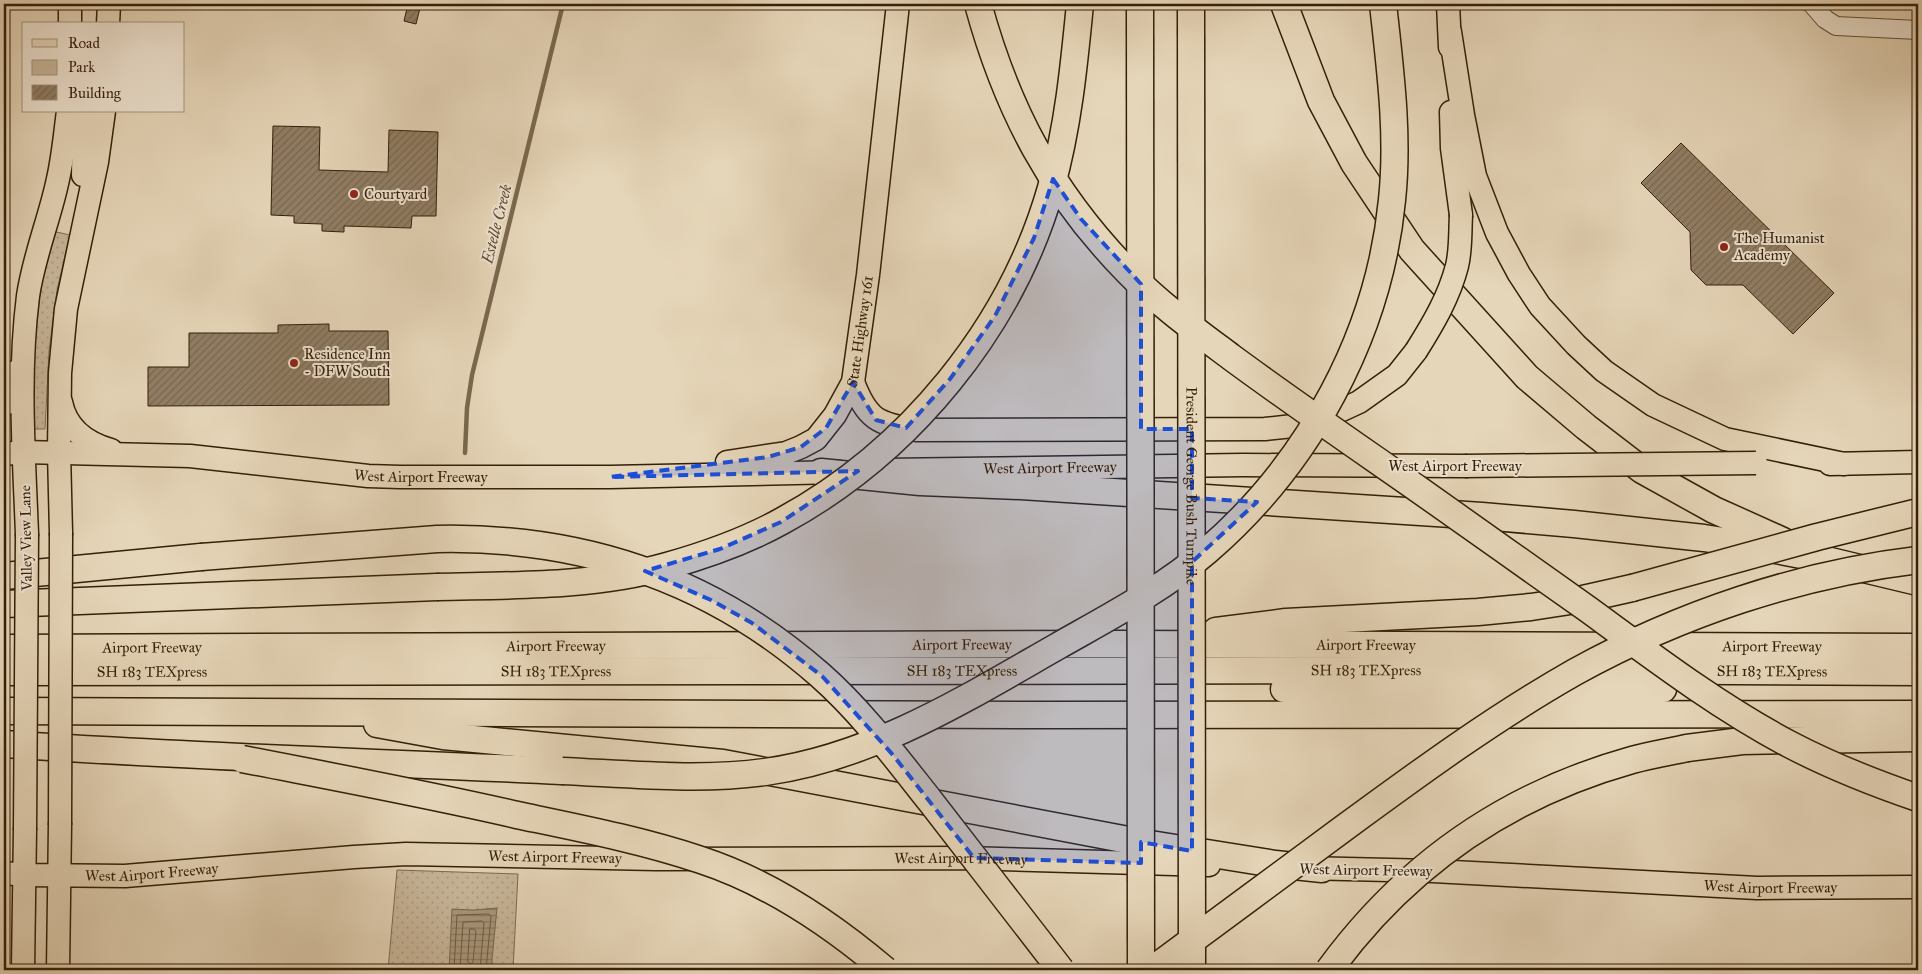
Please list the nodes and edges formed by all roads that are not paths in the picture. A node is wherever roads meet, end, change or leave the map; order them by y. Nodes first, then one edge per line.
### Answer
1 (109, 4) edge
2 (898, 4) edge
3 (978, 4) edge
4 (1080, 4) edge
5 (1140, 4) edge
6 (1191, 4) edge
7 (1284, 4) edge
8 (1383, 4) edge
9 (1448, 4) edge
10 (1812, 4) edge
11 (108, 22) edge
12 (1918, 30) edge
13 (1450, 32) junction
14 (68, 112) edge
15 (84, 112) edge
16 (104, 112) edge
17 (82, 234) junction
18 (23, 342) junction
19 (853, 382) junction
20 (60, 391) junction
21 (4, 405) edge
22 (59, 452) junction
23 (14, 453) edge
24 (134, 454) junction
25 (1918, 462) edge
26 (1844, 464) junction
27 (821, 472) junction
28 (610, 477) junction
29 (1918, 512) edge
30 (1822, 558) junction
31 (1918, 560) edge
32 (4, 576) edge
33 (1918, 582) edge
34 (4, 604) edge
35 (1113, 644) junction
36 (1918, 647) edge
37 (4, 648) edge
38 (4, 672) edge
39 (1918, 672) edge
40 (4, 686) edge
41 (1918, 688) edge
42 (4, 711) edge
43 (312, 712) junction
44 (1918, 714) edge
45 (1918, 738) edge
46 (4, 744) edge
47 (242, 758) junction
48 (1918, 798) edge
49 (1322, 869) junction
50 (15, 874) edge
51 (59, 876) junction
52 (1918, 887) edge
53 (23, 970) edge
54 (58, 970) edge
55 (885, 970) edge
56 (1061, 970) edge
57 (1141, 970) edge
58 (1152, 970) edge
59 (1192, 970) edge
60 (1329, 970) edge

1 - 11 main road
2 - 19 main road, State Highway 161
3 - 48 highway, bridge
4 - 34 highway, bridge
5 - 57 highway, bridge
6 - 59 highway, President George Bush Turnpike, bridge
7 - 30 highway
8 - 47 highway, bridge
9 - 13 main road
10 - 12 street
13 - 19 main road, bridge
13 - 26 main road
14 - 18 main road, Valley View Lane
15 - 17 main road
16 - 17 main road
17 - 20 main road
18 - 21 main road
18 - 23 main road, Valley View Lane
19 - 28 main road, State Highway 161
20 - 22 main road
20 - 24 main road
22 - 23 main road, West Airport Freeway
22 - 24 main road, West Airport Freeway
22 - 51 main road, bridge
23 - 50 main road, Valley View Lane, bridge
24 - 28 main road, West Airport Freeway
25 - 26 main road, West Airport Freeway
26 - 27 main road, West Airport Freeway, bridge
27 - 28 main road, West Airport Freeway
27 - 30 highway
29 - 35 highway, bridge
30 - 33 highway
31 - 58 highway, bridge
32 - 56 highway, bridge
35 - 36 highway, Airport Freeway
35 - 37 highway, Airport Freeway
38 - 39 highway, SH 183 TEXpress
40 - 41 highway, SH 183 TEXpress
42 - 43 highway
43 - 44 highway
43 - 49 highway
45 - 60 highway, bridge
46 - 47 highway
47 - 55 highway, bridge
49 - 51 main road, West Airport Freeway
49 - 52 main road, West Airport Freeway
50 - 51 main road, West Airport Freeway
50 - 53 main road, Valley View Lane
51 - 54 main road

